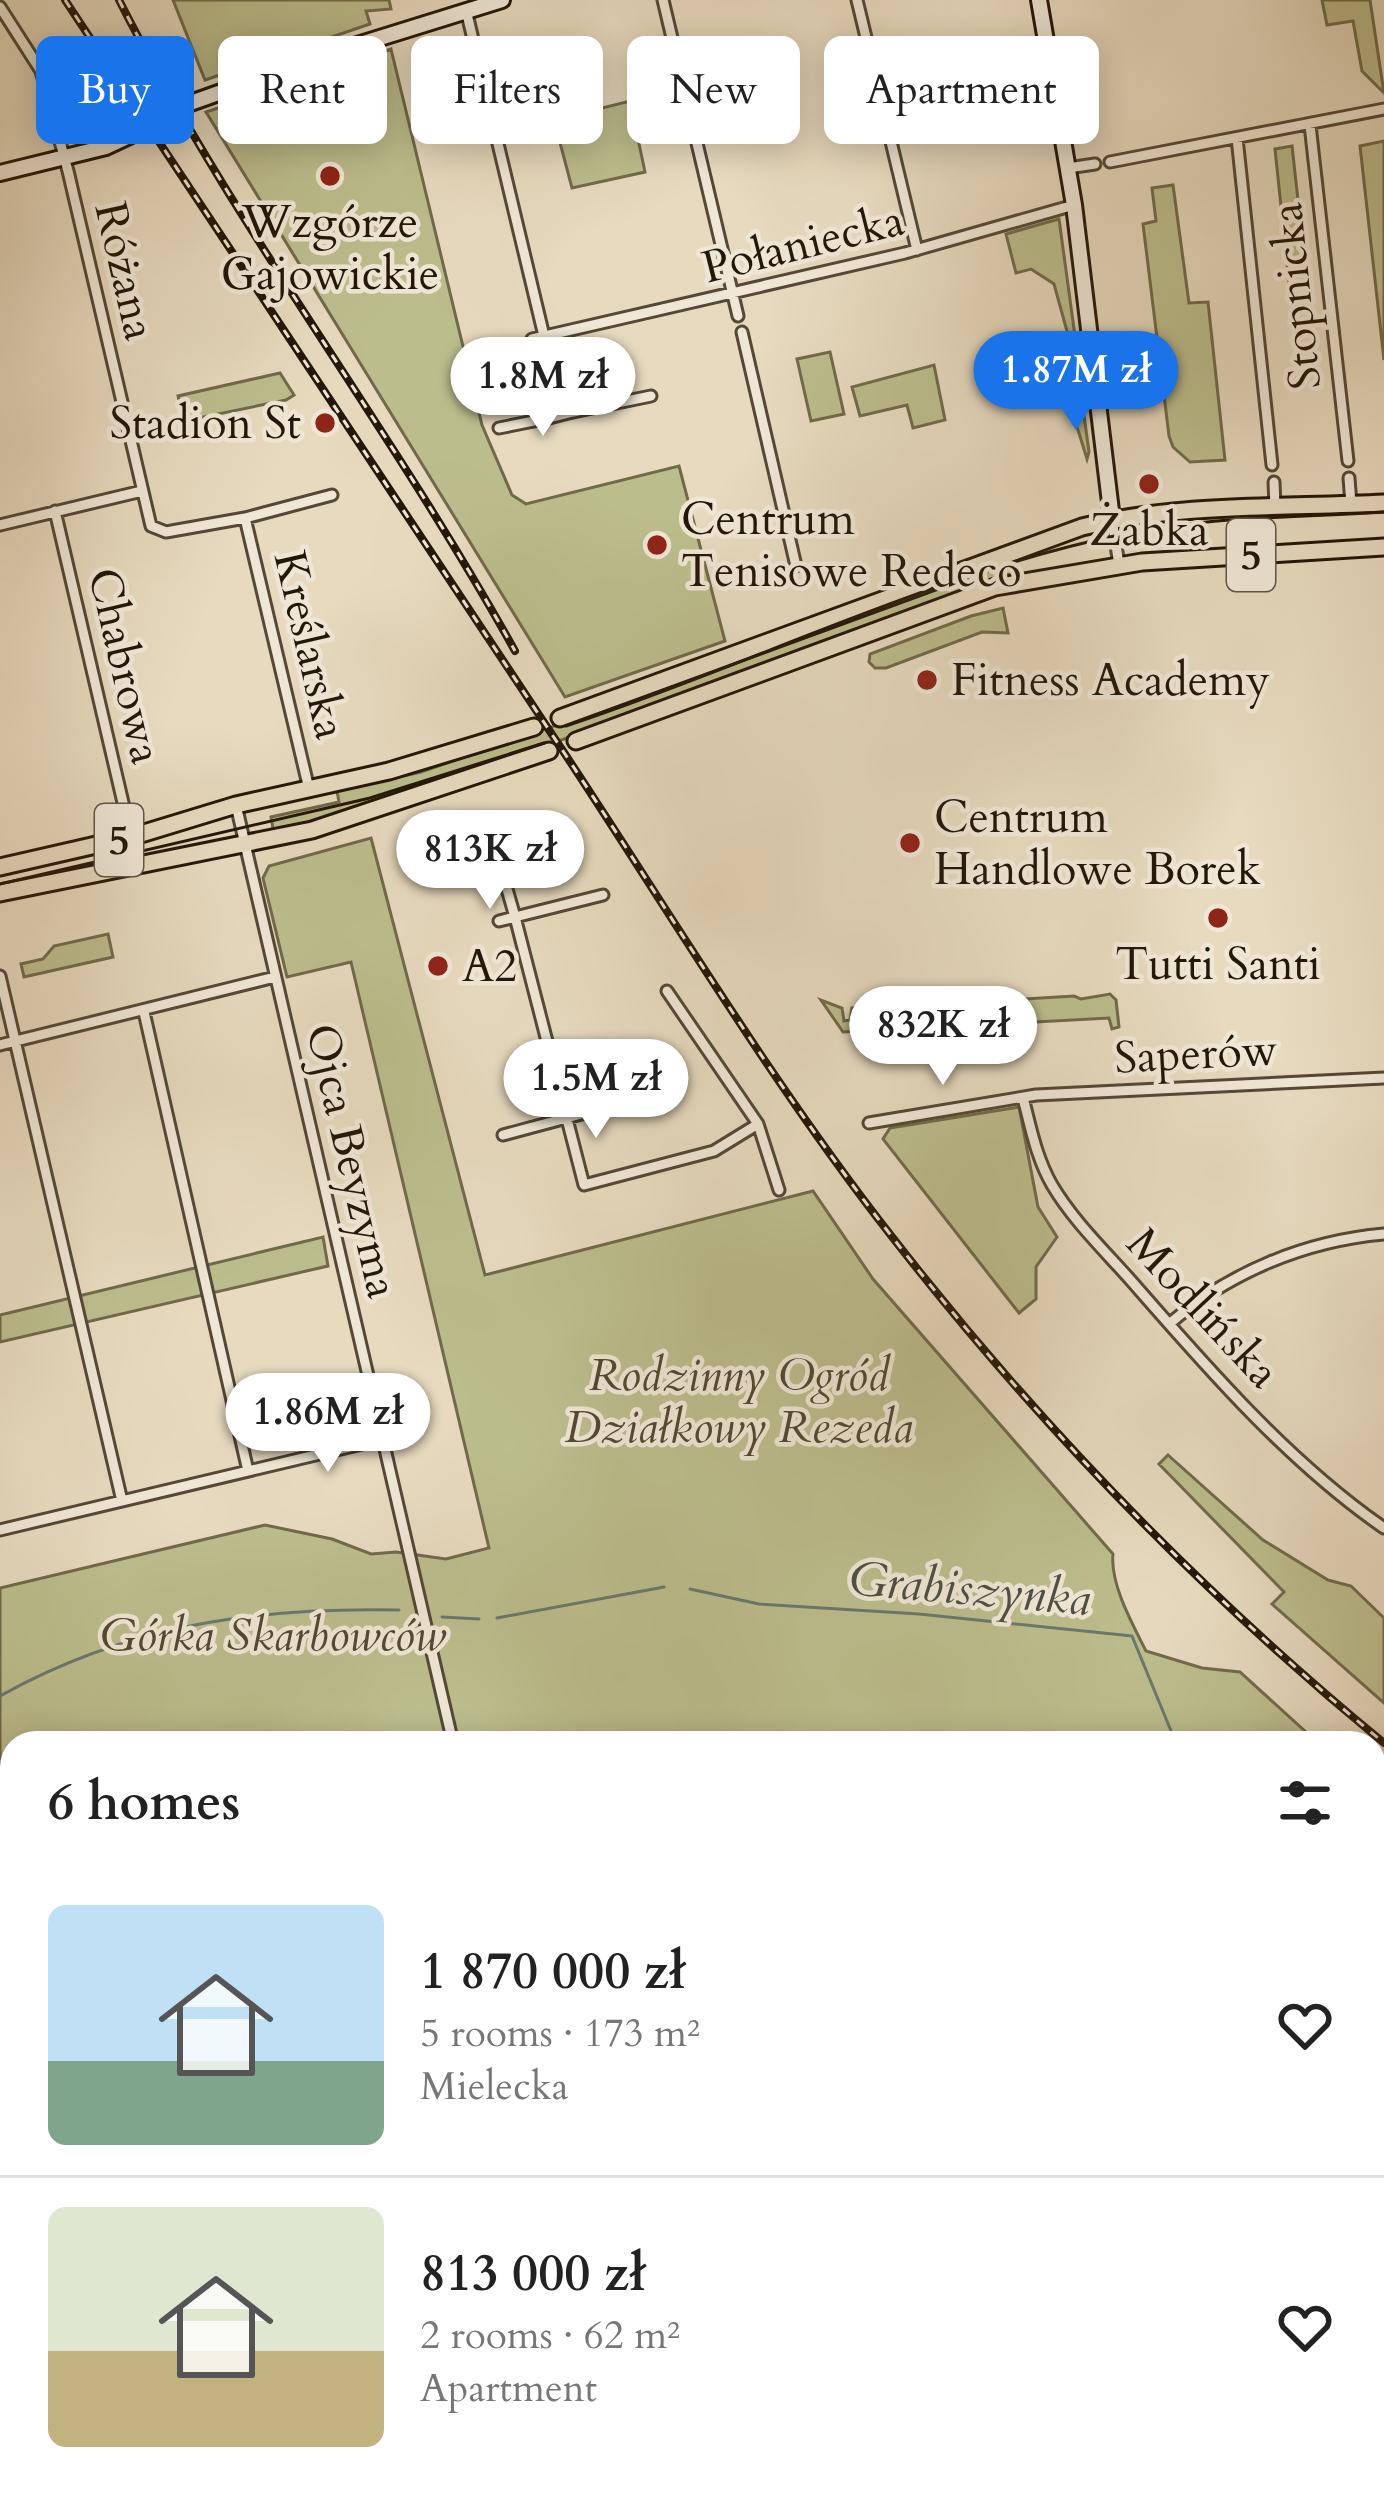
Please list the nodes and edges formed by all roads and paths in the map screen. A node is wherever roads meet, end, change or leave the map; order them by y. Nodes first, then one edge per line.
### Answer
1 (502, 0) edge
2 (663, 0) edge
3 (857, 0) edge
4 (1039, 0) edge
5 (0, 7) edge
6 (466, 10) junction
7 (194, 104) edge
8 (1384, 109) edge
9 (1310, 124) junction
10 (1237, 138) junction
11 (116, 144) edge
12 (64, 158) junction
13 (1110, 162) dead end
14 (1095, 164) dead end
15 (1069, 168) junction
16 (0, 173) edge
17 (1074, 205) junction
18 (917, 250) junction
19 (733, 296) junction
20 (738, 316) dead end
21 (742, 332) dead end
22 (557, 334) junction
23 (544, 336) junction
24 (651, 396) dead end
25 (573, 412) junction
26 (550, 418) junction
27 (500, 428) dead end
28 (1348, 461) dead end
29 (1272, 465) dead end
30 (1349, 478) dead end
31 (1274, 482) dead end
32 (142, 491) junction
33 (332, 495) dead end
34 (1384, 503) edge
35 (1351, 505) junction
36 (1275, 507) junction
37 (55, 511) junction
38 (245, 518) junction
39 (1112, 520) junction
40 (0, 525) edge
41 (1384, 548) edge
42 (1119, 565) junction
43 (796, 566) dead end
44 (560, 718) dead end
45 (534, 728) dead end
46 (576, 741) dead end
47 (549, 751) dead end
48 (308, 789) junction
49 (236, 805) junction
50 (437, 822) dead end
51 (131, 837) junction
52 (245, 844) junction
53 (0, 867) edge
54 (0, 893) edge
55 (603, 896) dead end
56 (515, 917) junction
57 (499, 921) dead end
58 (0, 976) edge
59 (275, 977) junction
60 (668, 992) dead end
61 (143, 1012) junction
62 (15, 1042) junction
63 (0, 1046) edge
64 (645, 1075) dead end
65 (1384, 1078) edge
66 (1023, 1098) junction
67 (567, 1117) junction
68 (869, 1123) dead end
69 (758, 1124) junction
70 (503, 1136) dead end
71 (779, 1190) dead end
72 (1384, 1234) edge
73 (1169, 1324) junction
74 (383, 1439) junction
75 (248, 1471) junction
76 (122, 1501) junction
77 (1382, 1523) edge
78 (0, 1530) edge
79 (450, 1731) edge

1 - 6 street
2 - 19 street
3 - 18 street
4 - 15 street
5 - 12 street, Różana
6 - 7 street
6 - 23 street
8 - 9 street
9 - 10 street
9 - 28 street, Stopnicka
10 - 13 street
10 - 29 street
11 - 12 street
12 - 16 street
12 - 32 street, Różana
14 - 15 street
15 - 17 street
17 - 18 street, Połaniecka
17 - 39 street
18 - 19 street, Połaniecka
19 - 20 street
19 - 22 street, Połaniecka
21 - 43 street
22 - 23 street, Połaniecka
22 - 25 street
23 - 26 street
24 - 25 street
25 - 26 street
26 - 27 street
30 - 35 street
31 - 36 street
32 - 37 street
32 - 38 street
33 - 38 street
34 - 35 main road, 5
35 - 36 main road, 5
36 - 39 main road, 5
37 - 40 street
37 - 51 street, Chabrowa
38 - 48 street, Kreślarska
39 - 42 street
39 - 44 main road, 5
41 - 42 main road, 5
42 - 46 main road, 5
45 - 48 main road, 5
47 - 52 main road, 5
48 - 49 main road, 5
49 - 51 main road, 5
49 - 52 street, Ojca Beyzyma
50 - 56 street
51 - 53 main road, 5
52 - 54 main road, 5
52 - 59 street, Ojca Beyzyma
55 - 56 street
56 - 57 street
56 - 67 street
58 - 62 street
59 - 61 street
59 - 74 street, Ojca Beyzyma
60 - 69 street
61 - 62 street
61 - 75 street
62 - 63 street
62 - 76 street
64 - 67 street
65 - 66 street, Saperów
66 - 68 street, Saperów
66 - 73 street, Modlińska
67 - 69 street
67 - 70 street
69 - 71 street
72 - 73 street
73 - 77 street, Modlińska
74 - 75 street
74 - 79 street, Ojca Beyzyma
75 - 76 street
76 - 78 street

